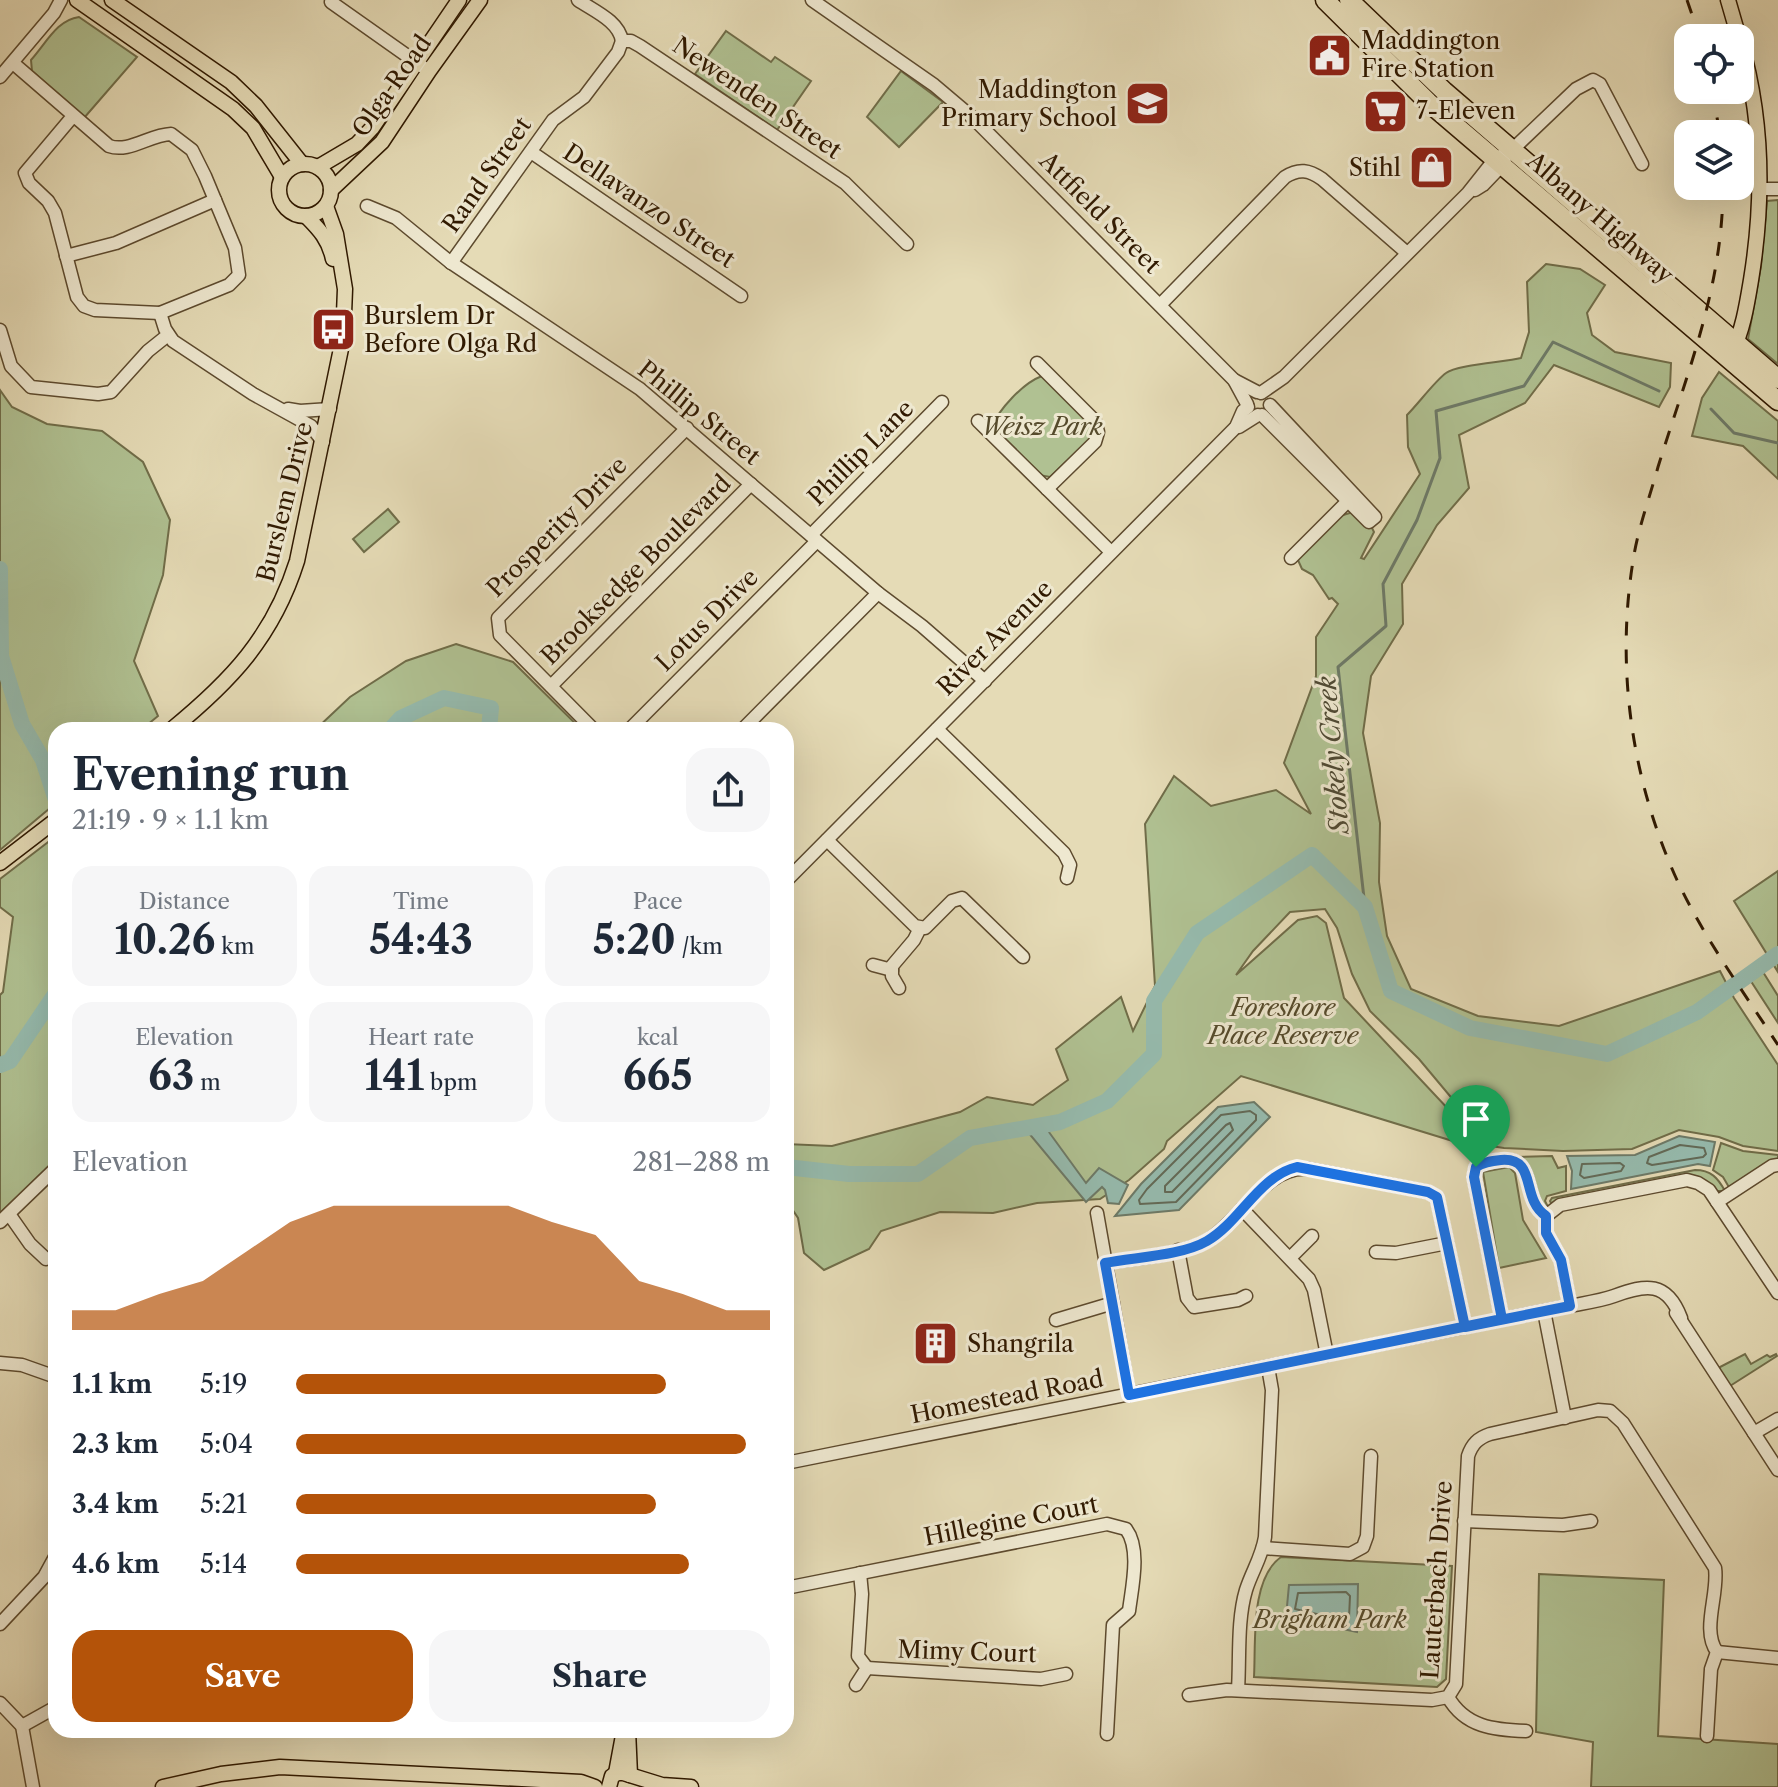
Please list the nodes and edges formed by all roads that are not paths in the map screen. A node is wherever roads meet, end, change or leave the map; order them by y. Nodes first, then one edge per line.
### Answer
1 (61, 0) edge
2 (69, 0) edge
3 (77, 0) edge
4 (112, 0) edge
5 (459, 0) edge
6 (480, 0) edge
7 (578, 0) edge
8 (812, 0) edge
9 (1325, 0) edge
10 (1728, 0) edge
11 (331, 2) edge
12 (1352, 11) edge
13 (54, 13) junction
14 (1735, 24) edge
15 (622, 41) junction
16 (415, 62) junction
17 (13, 63) junction
18 (208, 66) junction
19 (429, 71) junction
20 (0, 77) edge
21 (410, 101) junction
22 (1753, 104) edge
23 (73, 116) junction
24 (253, 128) junction
25 (279, 133) junction
26 (365, 135) junction
27 (1512, 150) junction
28 (531, 152) junction
29 (274, 162) junction
30 (1499, 163) junction
31 (302, 164) junction
32 (1642, 164) dead end
33 (318, 167) junction
34 (282, 177) junction
35 (1759, 189) junction
36 (1778, 189) edge
37 (331, 190) junction
38 (215, 200) junction
39 (326, 206) junction
40 (367, 206) dead end
41 (306, 216) junction
42 (907, 244) dead end
43 (1407, 253) junction
44 (66, 256) junction
45 (451, 263) junction
46 (345, 289) junction
47 (1665, 294) junction
48 (741, 296) dead end
49 (1160, 305) junction
50 (160, 313) junction
51 (0, 330) edge
52 (168, 335) junction
53 (1732, 352) junction
54 (1037, 363) dead end
55 (1778, 379) edge
56 (1778, 401) edge
57 (942, 402) dead end
58 (1259, 404) junction
59 (273, 406) junction
60 (330, 409) junction
61 (978, 421) dead end
62 (687, 428) junction
63 (323, 442) junction
64 (751, 484) junction
65 (1047, 489) junction
66 (1351, 498) junction
67 (1372, 519) dead end
68 (814, 538) junction
69 (1111, 552) junction
70 (1291, 558) dead end
71 (878, 593) junction
72 (985, 681) junction
73 (551, 686) junction
74 (180, 722) edge
75 (586, 722) edge
76 (637, 722) edge
77 (750, 722) edge
78 (937, 729) junction
79 (48, 826) edge
80 (827, 840) junction
81 (0, 863) edge
82 (794, 873) edge
83 (1067, 878) dead end
84 (920, 928) junction
85 (1023, 957) dead end
86 (873, 965) dead end
87 (892, 970) junction
88 (899, 988) dead end
89 (1778, 1165) edge
90 (48, 1176) edge
91 (1717, 1202) junction
92 (1242, 1209) junction
93 (1097, 1213) dead end
94 (1546, 1216) junction
95 (5, 1218) edge
96 (1312, 1236) dead end
97 (1447, 1243) junction
98 (1178, 1250) junction
99 (1376, 1252) dead end
100 (1290, 1258) junction
101 (46, 1259) dead end
102 (1105, 1263) junction
103 (1778, 1293) edge
104 (1246, 1296) dead end
105 (1113, 1303) junction
106 (1570, 1306) junction
107 (1544, 1311) junction
108 (1502, 1319) junction
109 (1056, 1320) dead end
110 (1465, 1327) junction
111 (1327, 1355) junction
112 (0, 1363) edge
113 (1268, 1367) junction
114 (48, 1374) edge
115 (1129, 1395) junction
116 (1565, 1418) junction
117 (1778, 1419) edge
118 (1754, 1433) junction
119 (1371, 1456) dead end
120 (794, 1461) edge
121 (1778, 1470) edge
122 (1464, 1521) junction
123 (1591, 1521) dead end
124 (1263, 1548) junction
125 (48, 1570) edge
126 (860, 1573) junction
127 (794, 1586) edge
128 (0, 1624) edge
129 (1717, 1652) junction
130 (1778, 1658) edge
131 (867, 1668) junction
132 (1066, 1674) dead end
133 (856, 1685) dead end
134 (1238, 1690) junction
135 (1189, 1695) dead end
136 (1448, 1697) junction
137 (0, 1703) edge
138 (48, 1711) edge
139 (22, 1726) junction
140 (1526, 1731) dead end
141 (1107, 1734) dead end
142 (1707, 1736) dead end
143 (625, 1738) edge
144 (622, 1779) edge
145 (34, 1783) edge
146 (588, 1785) edge
147 (659, 1786) edge
148 (163, 1787) edge
149 (691, 1787) edge

1 - 13 street
2 - 13 street
3 - 24 main road, Burslem Drive
4 - 18 main road
5 - 16 main road, Olga Road
6 - 19 main road, Olga Road
7 - 15 street, Newenden Street
8 - 49 street, Attfield Street
9 - 12 highway, Albany Highway
10 - 14 main road
11 - 16 street
12 - 27 highway, Albany Highway
12 - 30 highway, Albany Highway
13 - 17 street
15 - 28 street, Rand Street
15 - 42 street, Newenden Street
16 - 19 street
16 - 26 main road, Olga Road
17 - 20 street
17 - 23 street
18 - 24 main road
18 - 25 main road
19 - 21 main road, Olga Road
21 - 26 main road
21 - 37 main road, Olga Road
22 - 35 main road
23 - 38 street
23 - 44 street
24 - 29 main road, Burslem Drive
25 - 29 main road
25 - 31 main road
26 - 33 main road, Olga Road
27 - 30 street
27 - 32 street
27 - 47 highway, Albany Highway
28 - 45 street, Rand Street
28 - 48 street, Dellavanzo Street
29 - 34 main road, Burslem Drive
30 - 43 street
30 - 47 highway, Albany Highway
31 - 33 main road
31 - 34 main road
33 - 37 main road
34 - 41 main road, Burslem Drive
35 - 36 street
35 - 53 main road
37 - 39 main road
38 - 44 street
38 - 50 street
39 - 41 main road
39 - 46 main road, Burslem Drive
40 - 45 street, Phillip Street
41 - 46 main road, Burslem Drive
43 - 49 street
43 - 58 street
44 - 50 street
45 - 62 street, Phillip Street
46 - 60 main road, Burslem Drive
47 - 53 highway, Albany Highway
49 - 58 street, Attfield Street
50 - 52 street
51 - 52 street
52 - 59 street
53 - 55 highway, Albany Highway
53 - 56 highway, Albany Highway
54 - 65 street
57 - 68 street, Phillip Lane
58 - 66 street, Attfield Street
58 - 69 street, River Avenue
59 - 60 street
59 - 63 street
60 - 63 main road, Burslem Drive
61 - 65 street
62 - 64 street, Phillip Street
62 - 73 street, Prosperity Drive
63 - 74 main road, Burslem Drive
64 - 68 street, Phillip Street
64 - 73 street, Brooksedge Boulevard
65 - 69 street
66 - 67 street, Attfield Street
66 - 70 street
68 - 71 street, Phillip Street
68 - 76 street, Lotus Drive
69 - 72 street, River Avenue
71 - 72 street, Phillip Street
71 - 77 street
72 - 78 street, River Avenue
73 - 75 street, Prosperity Drive
78 - 80 street, River Avenue
78 - 83 street
79 - 81 main road
80 - 82 street, River Avenue
80 - 84 street
84 - 85 street
84 - 87 street
86 - 87 street
87 - 88 street
89 - 91 street
90 - 95 street
91 - 94 street
91 - 103 street
92 - 97 street
92 - 98 street
92 - 100 street
93 - 102 street
94 - 106 street
94 - 108 street
95 - 101 street
96 - 100 street
97 - 99 street
97 - 110 street
98 - 102 street
98 - 104 street
100 - 111 street
102 - 105 street
105 - 109 street
105 - 115 street
106 - 107 street, Homestead Road
106 - 118 street, Homestead Road
107 - 108 street, Homestead Road
107 - 116 street
108 - 110 street, Homestead Road
110 - 111 street, Homestead Road
111 - 113 street, Homestead Road
112 - 114 street
113 - 115 street, Homestead Road
113 - 124 street
115 - 120 street, Homestead Road
116 - 122 street, Lauterbach Drive
116 - 129 street, Lauterbach Drive
117 - 118 street
118 - 121 street, Homestead Road
119 - 124 street
122 - 123 street
122 - 136 street, Lauterbach Drive
124 - 134 street
125 - 128 street
126 - 127 street, Hillegine Court
126 - 131 street, Mimy Court
126 - 141 street, Hillegine Court
129 - 130 street
129 - 142 street, Lauterbach Drive
131 - 132 street, Mimy Court
131 - 133 street, Mimy Court
134 - 135 street, Lauterbach Drive
134 - 136 street, Lauterbach Drive
136 - 140 street
137 - 139 street
138 - 139 street
139 - 145 street
143 - 144 main road
144 - 146 main road
144 - 147 main road
146 - 148 main road
147 - 149 main road

